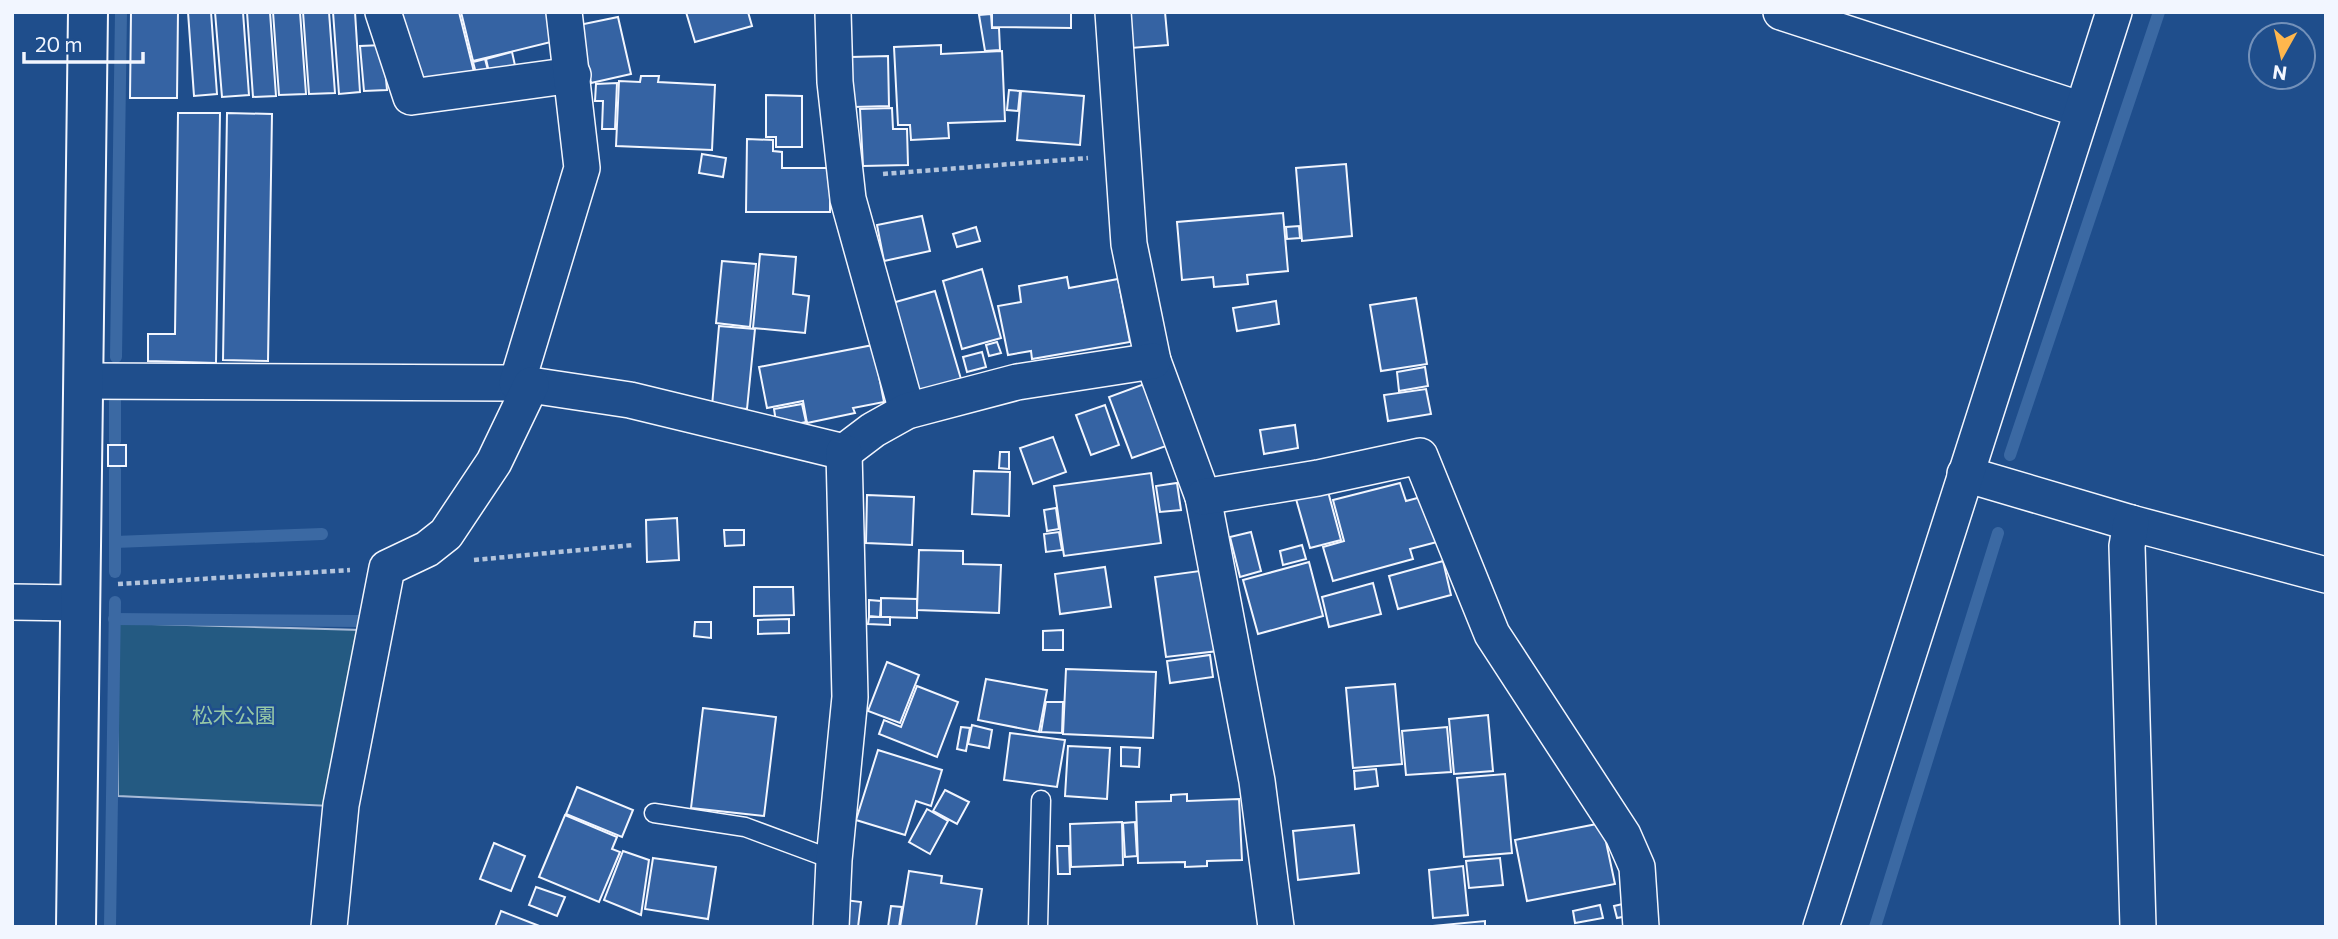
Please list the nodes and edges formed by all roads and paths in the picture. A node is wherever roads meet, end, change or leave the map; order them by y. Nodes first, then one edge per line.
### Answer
1 (88, 12) edge
2 (383, 12) edge
3 (564, 12) edge
4 (832, 12) edge
5 (1113, 12) edge
6 (1782, 12) edge
7 (2114, 12) edge
8 (573, 75) junction
9 (2082, 110) junction
10 (1123, 155) junction
11 (845, 177) junction
12 (1153, 361) junction
13 (83, 381) junction
14 (524, 384) junction
15 (907, 411) junction
16 (844, 453) junction
17 (1965, 474) junction
18 (1203, 497) junction
19 (2131, 523) junction
20 (2326, 575) edge
21 (12, 602) edge
22 (67, 603) junction
23 (1041, 800) dead end
24 (653, 813) dead end
25 (834, 860) junction
26 (76, 927) edge
27 (329, 927) edge
28 (831, 927) edge
29 (1038, 927) edge
30 (1276, 927) edge
31 (1641, 927) edge
32 (1821, 927) edge
33 (2138, 927) edge

1 - 13 street
2 - 8 street
3 - 8 street
4 - 11 street
5 - 10 street
6 - 9 street
7 - 9 street
8 - 14 street
9 - 17 street
10 - 11 path
10 - 12 street
11 - 15 street
12 - 15 street
12 - 18 street
13 - 14 street
13 - 22 street
14 - 16 street
14 - 27 street
15 - 16 street
16 - 25 street
17 - 19 street
17 - 32 street
18 - 30 street
18 - 31 street
19 - 20 street
19 - 33 street
21 - 22 street
22 - 26 street
23 - 29 lane
24 - 25 lane
25 - 28 street

